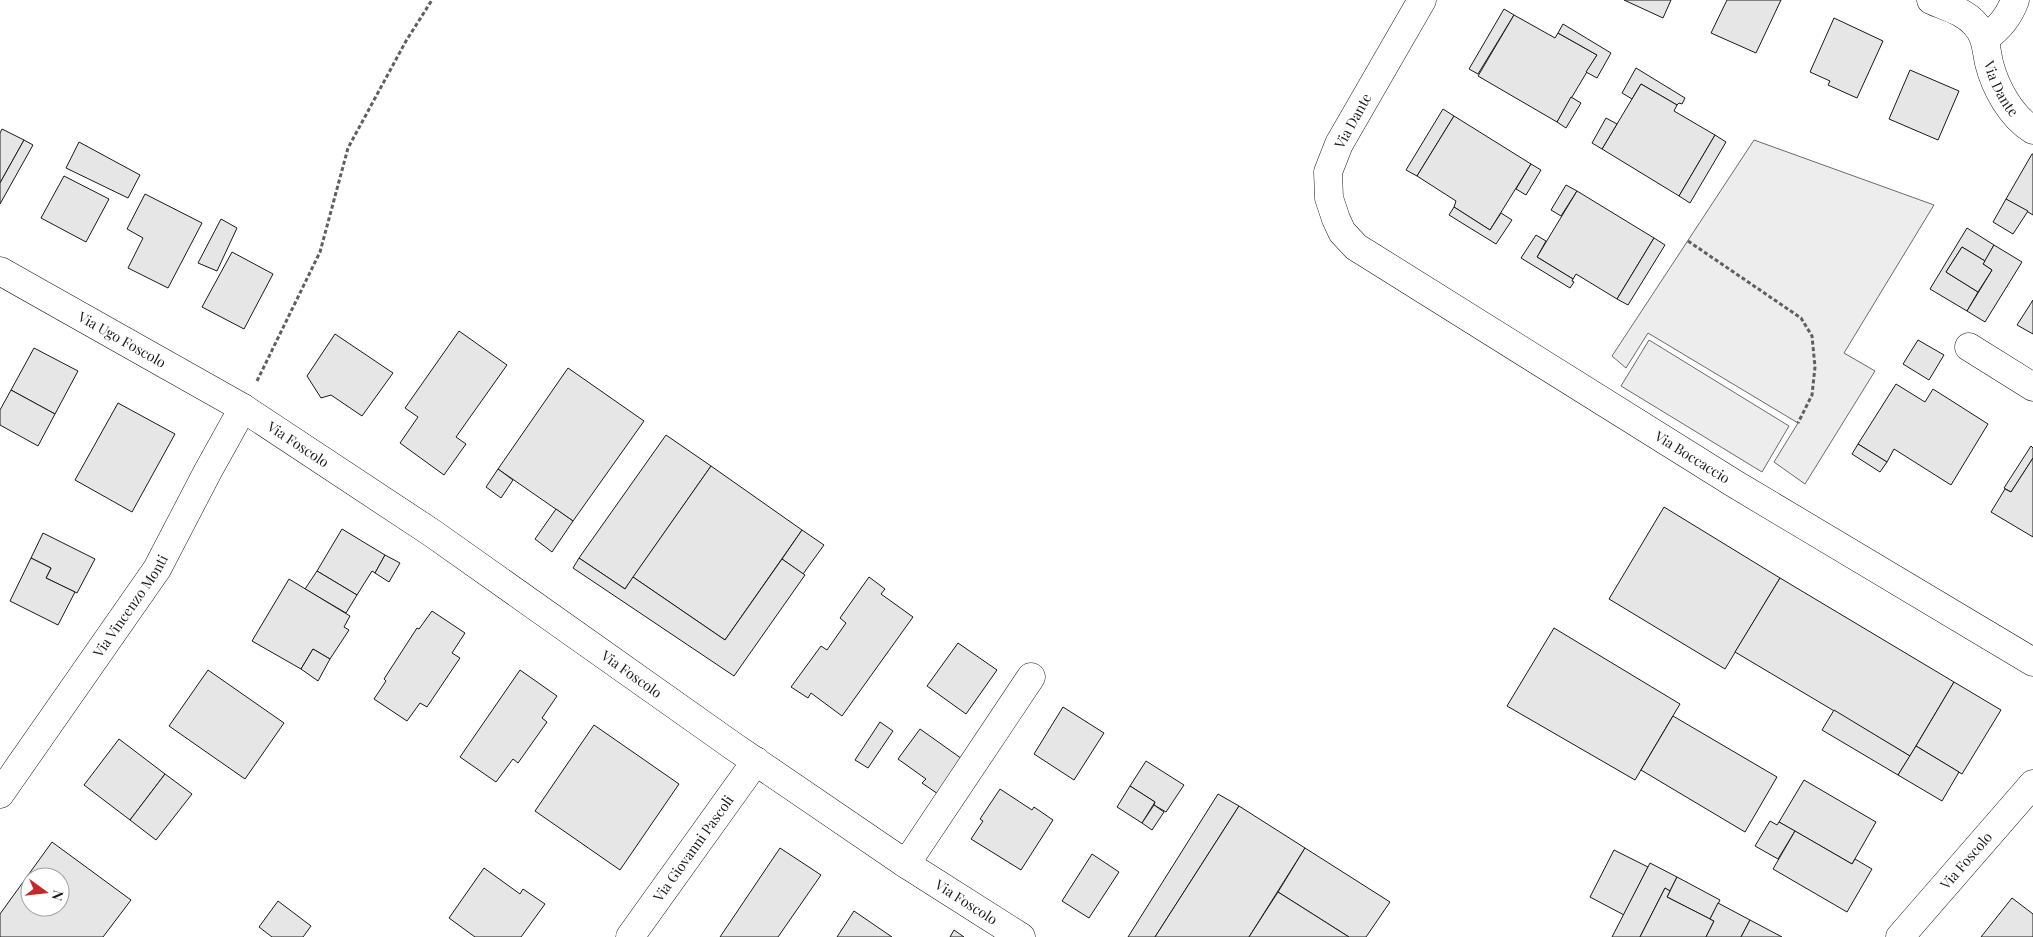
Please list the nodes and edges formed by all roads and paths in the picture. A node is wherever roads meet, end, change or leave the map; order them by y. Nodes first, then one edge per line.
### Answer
1 (432, 0) edge
2 (1422, 0) edge
3 (1931, 0) edge
4 (2015, 0) edge
5 (1985, 39) junction
6 (2033, 130) edge
7 (1688, 240) dead end
8 (1356, 247) joint
9 (0, 272) edge
10 (1968, 347) dead end
11 (2033, 388) edge
12 (243, 408) junction
13 (1798, 423) dead end
14 (2033, 662) edge
15 (1031, 677) dead end
16 (756, 761) junction
17 (2033, 784) edge
18 (0, 794) edge
19 (906, 864) junction
20 (630, 937) edge
21 (1021, 937) edge
22 (1900, 937) edge

1 - 12 path
2 - 8 street, Via Dante
3 - 5 street, Via Dante
4 - 5 street
5 - 6 street, Via Dante
7 - 13 path
8 - 14 street, Via Boccaccio
9 - 12 street, Via Ugo Foscolo
10 - 11 street
12 - 16 street, Via Foscolo
12 - 18 street, Via Vincenzo Monti
15 - 19 street
16 - 19 street, Via Foscolo
16 - 20 street, Via Giovanni Pascoli
17 - 22 street, Via Foscolo
19 - 21 street, Via Foscolo

